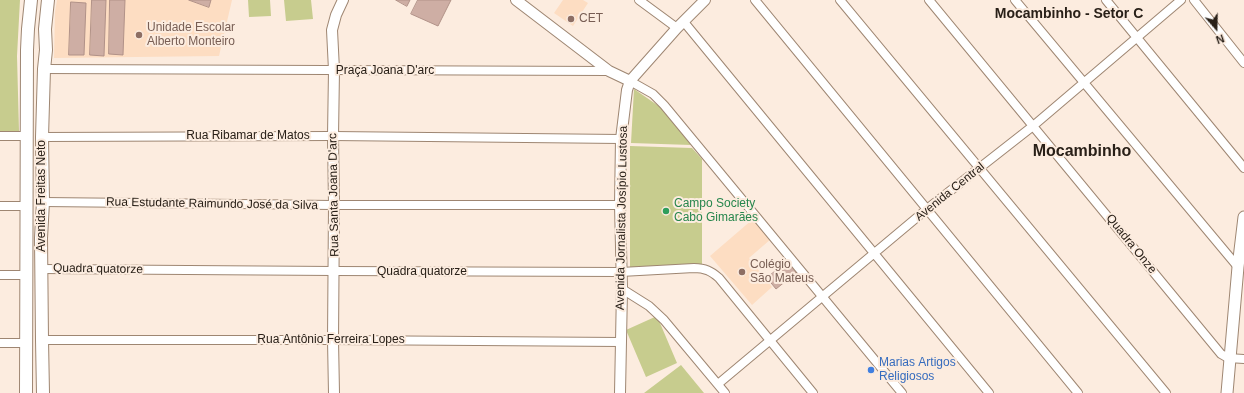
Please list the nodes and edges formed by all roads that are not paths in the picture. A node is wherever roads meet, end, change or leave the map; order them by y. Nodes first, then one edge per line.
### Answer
1 (31, 0) edge
2 (48, 0) edge
3 (343, 0) edge
4 (516, 0) edge
5 (639, 0) edge
6 (705, 0) edge
7 (755, 0) edge
8 (840, 0) edge
9 (929, 0) edge
10 (1016, 0) edge
11 (1106, 0) edge
12 (1181, 0) edge
13 (1194, 0) edge
14 (680, 25) junction
15 (1137, 38) junction
16 (1244, 63) edge
17 (44, 69) junction
18 (334, 70) junction
19 (609, 71) junction
20 (630, 81) junction
21 (1084, 83) junction
22 (1034, 126) junction
23 (0, 136) edge
24 (27, 136) junction
25 (332, 136) junction
26 (42, 137) junction
27 (621, 139) junction
28 (980, 167) junction
29 (1244, 168) edge
30 (43, 202) junction
31 (334, 205) junction
32 (620, 205) junction
33 (0, 206) edge
34 (27, 206) junction
35 (927, 209) junction
36 (1244, 218) edge
37 (27, 237) junction
38 (41, 238) junction
39 (874, 254) junction
40 (1238, 267) junction
41 (42, 269) junction
42 (334, 272) junction
43 (621, 272) junction
44 (0, 275) edge
45 (27, 275) junction
46 (622, 289) junction
47 (823, 296) junction
48 (42, 340) junction
49 (333, 340) junction
50 (770, 341) junction
51 (621, 342) junction
52 (0, 343) edge
53 (26, 343) junction
54 (1231, 358) junction
55 (1244, 358) edge
56 (718, 384) junction
57 (26, 393) edge
58 (43, 393) edge
59 (334, 393) edge
60 (620, 393) edge
61 (725, 393) edge
62 (813, 393) edge
63 (902, 393) edge
64 (989, 393) edge
65 (1078, 393) edge
66 (1166, 393) edge
67 (1227, 393) edge

1 - 24 main road, Avenida Freitas Neto
2 - 17 main road, Avenida Freitas Neto
3 - 18 street, Rua Santa Joana D'arc
4 - 19 street
5 - 14 street
6 - 14 street, Avenida Jornalista Josípio Lustosa
7 - 35 street
8 - 28 street
9 - 22 street, Quadra Onze
10 - 21 street
11 - 15 street
12 - 15 street, Avenida Central
13 - 16 street
14 - 20 street, Avenida Jornalista Josípio Lustosa
14 - 39 street
15 - 21 street, Avenida Central
15 - 29 street
17 - 18 street, Praça Joana D'arc
17 - 26 main road, Avenida Freitas Neto
18 - 19 street, Praça Joana D'arc
18 - 25 street, Rua Santa Joana D'arc
19 - 20 street
20 - 27 street, Avenida Jornalista Josípio Lustosa
20 - 47 street
21 - 22 street, Avenida Central
21 - 40 street
22 - 28 street, Avenida Central
22 - 54 street, Quadra Onze
23 - 24 street
24 - 34 main road, Avenida Freitas Neto
25 - 26 street, Rua Ribamar de Matos
25 - 27 street, Rua Ribamar de Matos
25 - 31 street, Rua Santa Joana D'arc
26 - 30 main road, Avenida Freitas Neto
27 - 32 street, Avenida Jornalista Josípio Lustosa
28 - 35 street, Avenida Central
28 - 66 street
30 - 31 street, Rua Estudante Raimundo José da Silva
30 - 38 main road, Avenida Freitas Neto
31 - 32 street, Rua Estudante Raimundo José da Silva
31 - 42 street, Rua Santa Joana D'arc
32 - 43 street, Avenida Jornalista Josípio Lustosa
33 - 34 street
34 - 37 main road, Avenida Freitas Neto
35 - 39 street, Avenida Central
35 - 65 street
36 - 40 main road
37 - 38 main road
37 - 45 main road, Avenida Freitas Neto
38 - 41 main road, Avenida Freitas Neto
39 - 47 street, Avenida Central
39 - 64 street
40 - 54 main road
41 - 42 street, Quadra quatorze
41 - 48 main road, Avenida Freitas Neto
42 - 43 street, Quadra quatorze
42 - 49 street, Rua Santa Joana D'arc
43 - 46 street, Avenida Jornalista Josípio Lustosa
43 - 50 street, Quadra quatorze
44 - 45 street
45 - 53 main road, Avenida Freitas Neto
46 - 51 street, Avenida Jornalista Josípio Lustosa
46 - 56 street
47 - 50 street, Avenida Central
47 - 63 street
48 - 49 street, Rua Antônio Ferreira Lopes
48 - 58 main road, Avenida Freitas Neto
49 - 51 street, Rua Antônio Ferreira Lopes
49 - 59 street, Rua Santa Joana D'arc
50 - 56 street, Avenida Central
50 - 62 street, Quadra quatorze
51 - 60 street, Avenida Jornalista Josípio Lustosa
52 - 53 street
53 - 57 main road, Avenida Freitas Neto
54 - 55 street
54 - 67 main road
56 - 61 street

